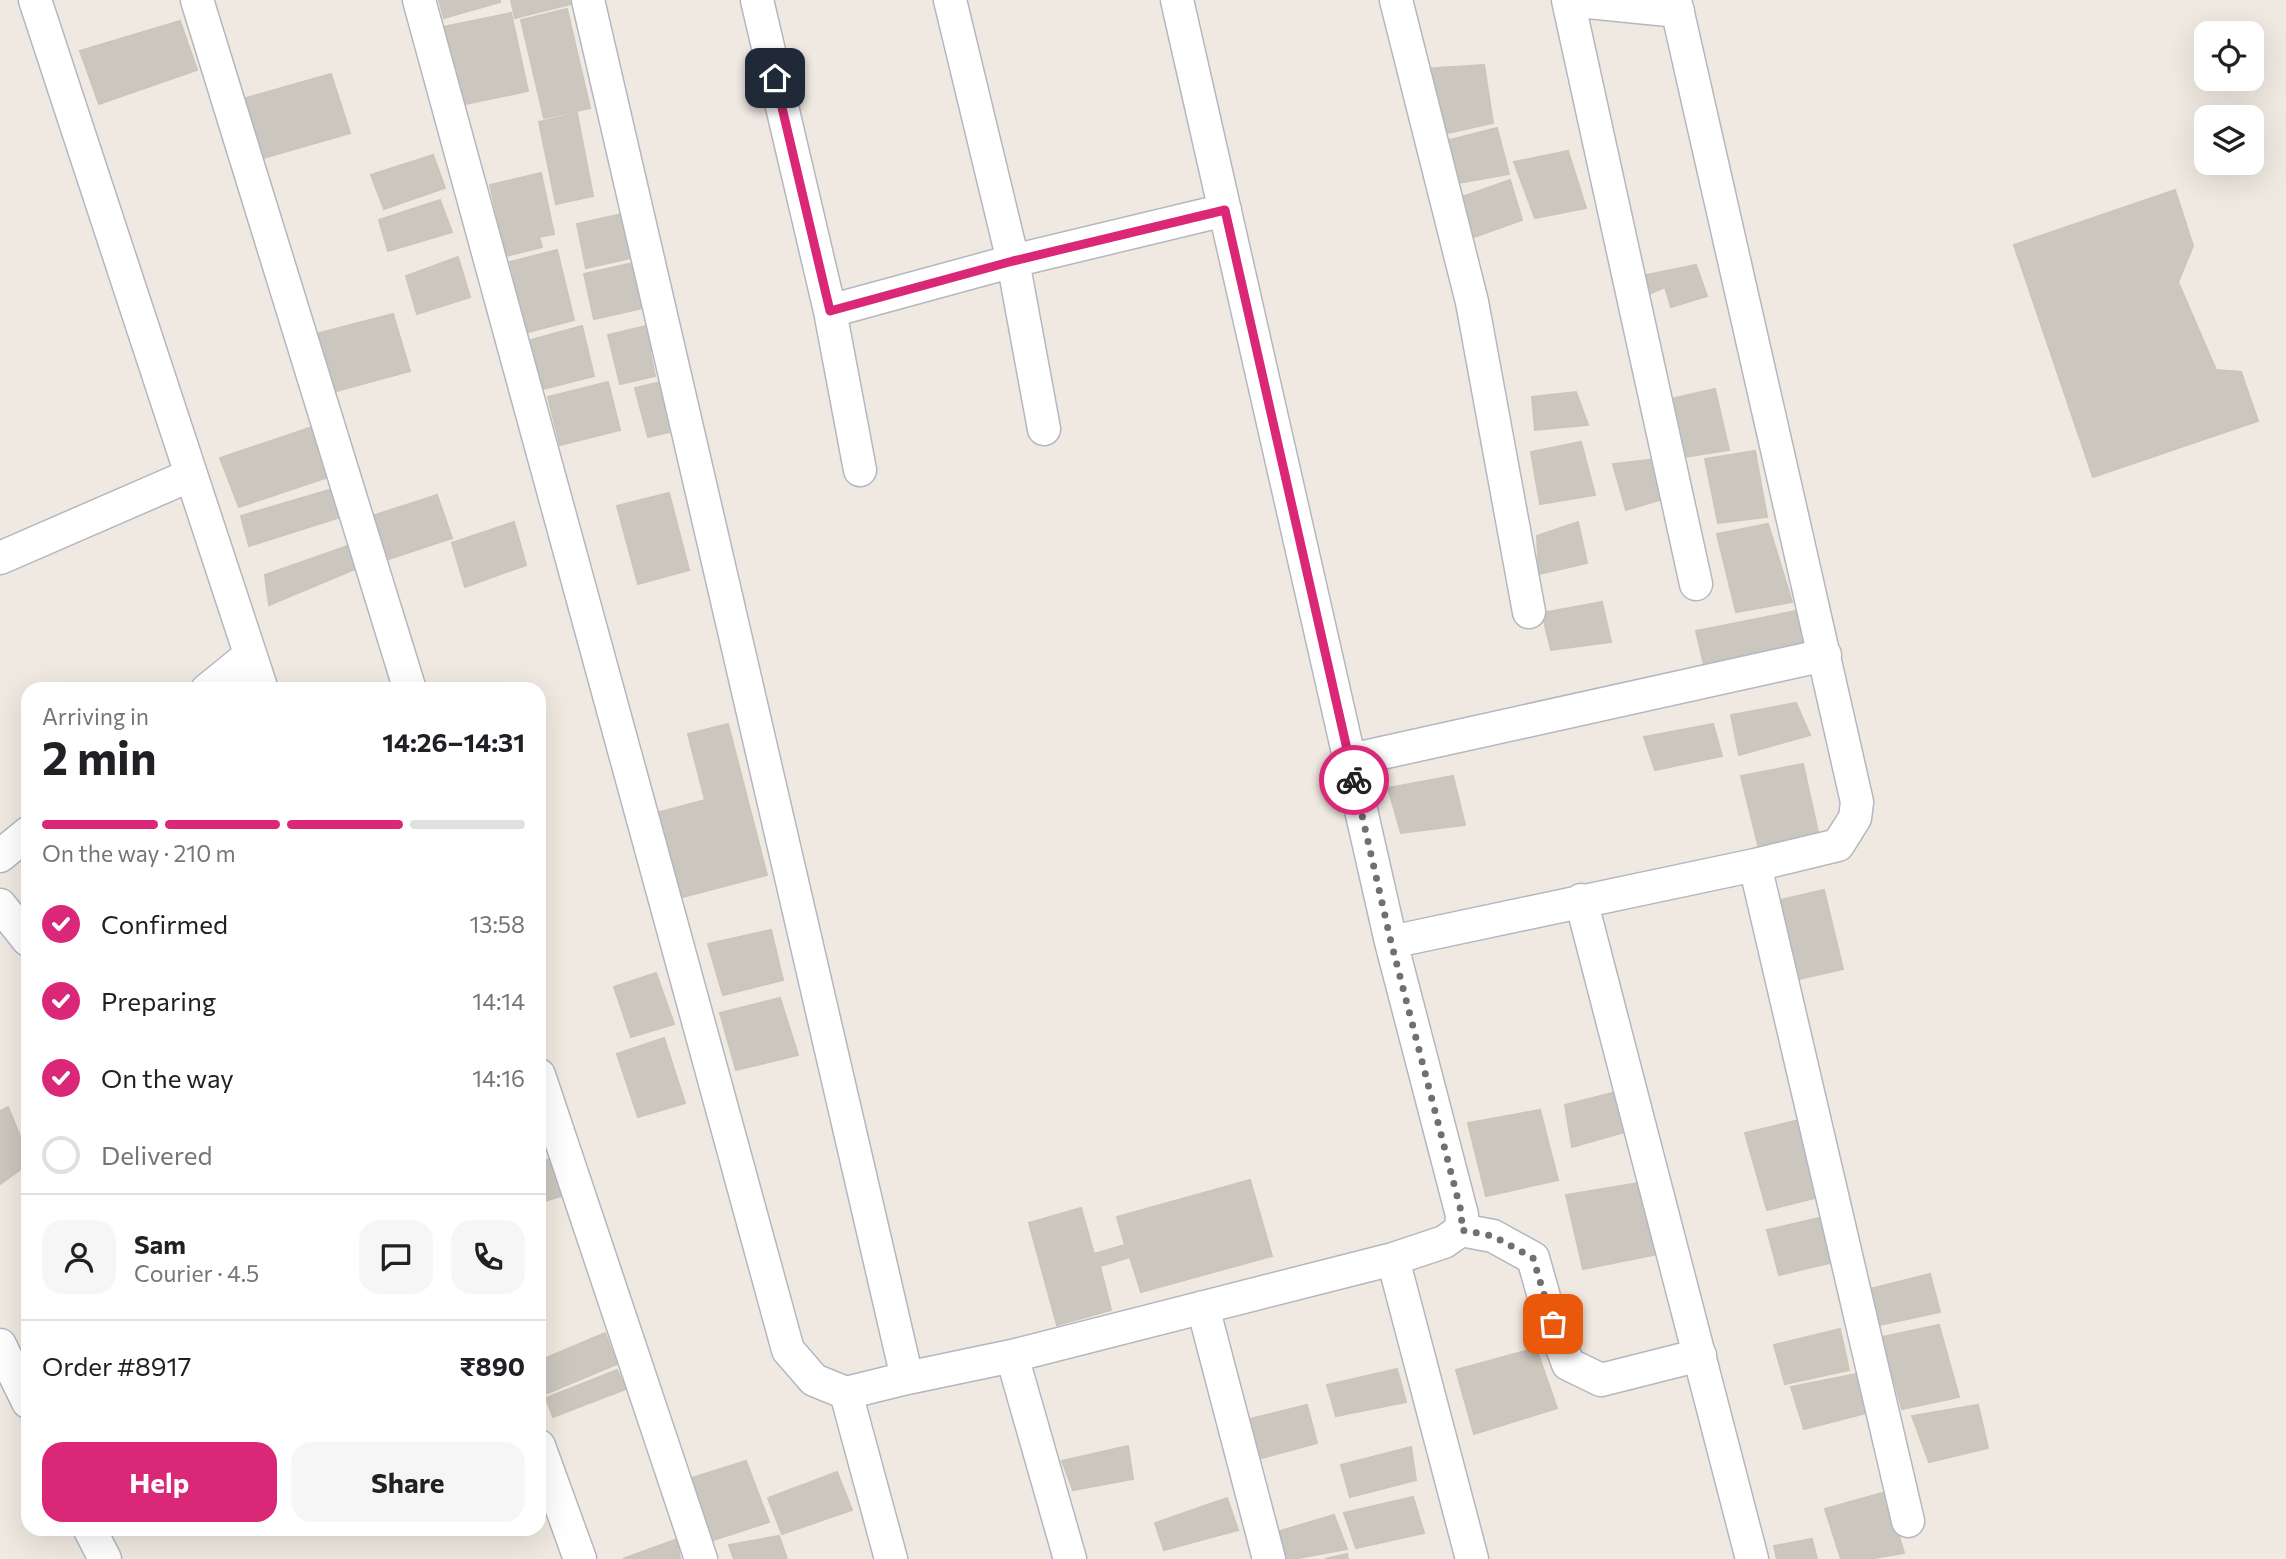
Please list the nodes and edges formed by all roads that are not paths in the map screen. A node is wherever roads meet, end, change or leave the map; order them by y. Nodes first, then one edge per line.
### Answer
1 (35, 0) edge
2 (197, 0) edge
3 (419, 0) edge
4 (588, 0) edge
5 (757, 0) edge
6 (950, 0) edge
7 (1177, 0) edge
8 (1396, 0) edge
9 (1568, 0) edge
10 (1676, 6) edge
11 (1225, 210) junction
12 (1013, 261) junction
13 (830, 311) junction
14 (1044, 429) dead end
15 (860, 470) dead end
16 (191, 475) junction
17 (0, 558) edge
18 (1696, 584) dead end
19 (1529, 612) dead end
20 (250, 655) junction
21 (1825, 655) junction
22 (217, 682) edge
23 (259, 682) edge
24 (408, 682) edge
25 (1350, 760) junction
26 (21, 839) edge
27 (0, 856) edge
28 (1755, 865) junction
29 (1581, 900) junction
30 (0, 905) edge
31 (21, 931) edge
32 (1391, 942) junction
33 (546, 1096) edge
34 (1461, 1230) junction
35 (1393, 1259) junction
36 (1203, 1307) junction
37 (0, 1345) edge
38 (1700, 1355) junction
39 (1012, 1356) junction
40 (907, 1378) junction
41 (21, 1388) edge
42 (846, 1393) junction
43 (546, 1465) edge
44 (1908, 1521) dead end
45 (93, 1536) edge
46 (105, 1559) edge
47 (580, 1559) edge
48 (701, 1559) edge
49 (891, 1559) edge
50 (1070, 1559) edge
51 (1269, 1559) edge
52 (1472, 1559) edge
53 (1752, 1559) edge

1 - 16 street
2 - 24 street
3 - 42 street
4 - 40 street
5 - 13 street
6 - 12 street
7 - 11 street
8 - 19 street
9 - 10 street
9 - 18 street
10 - 21 street
11 - 12 street
11 - 25 street
12 - 13 street
12 - 14 street
13 - 15 street
16 - 17 street
16 - 20 street
20 - 22 street
20 - 23 street
21 - 25 street
21 - 28 street
25 - 32 street
26 - 27 street
28 - 29 street
28 - 44 street
29 - 32 street
29 - 38 street
30 - 31 street
32 - 34 street
33 - 48 street
34 - 35 street
34 - 38 street
35 - 36 street
35 - 52 street
36 - 39 street
36 - 51 street
37 - 41 street
38 - 53 street
39 - 40 street
39 - 50 street
40 - 42 street
42 - 49 street
43 - 47 street
45 - 46 street

